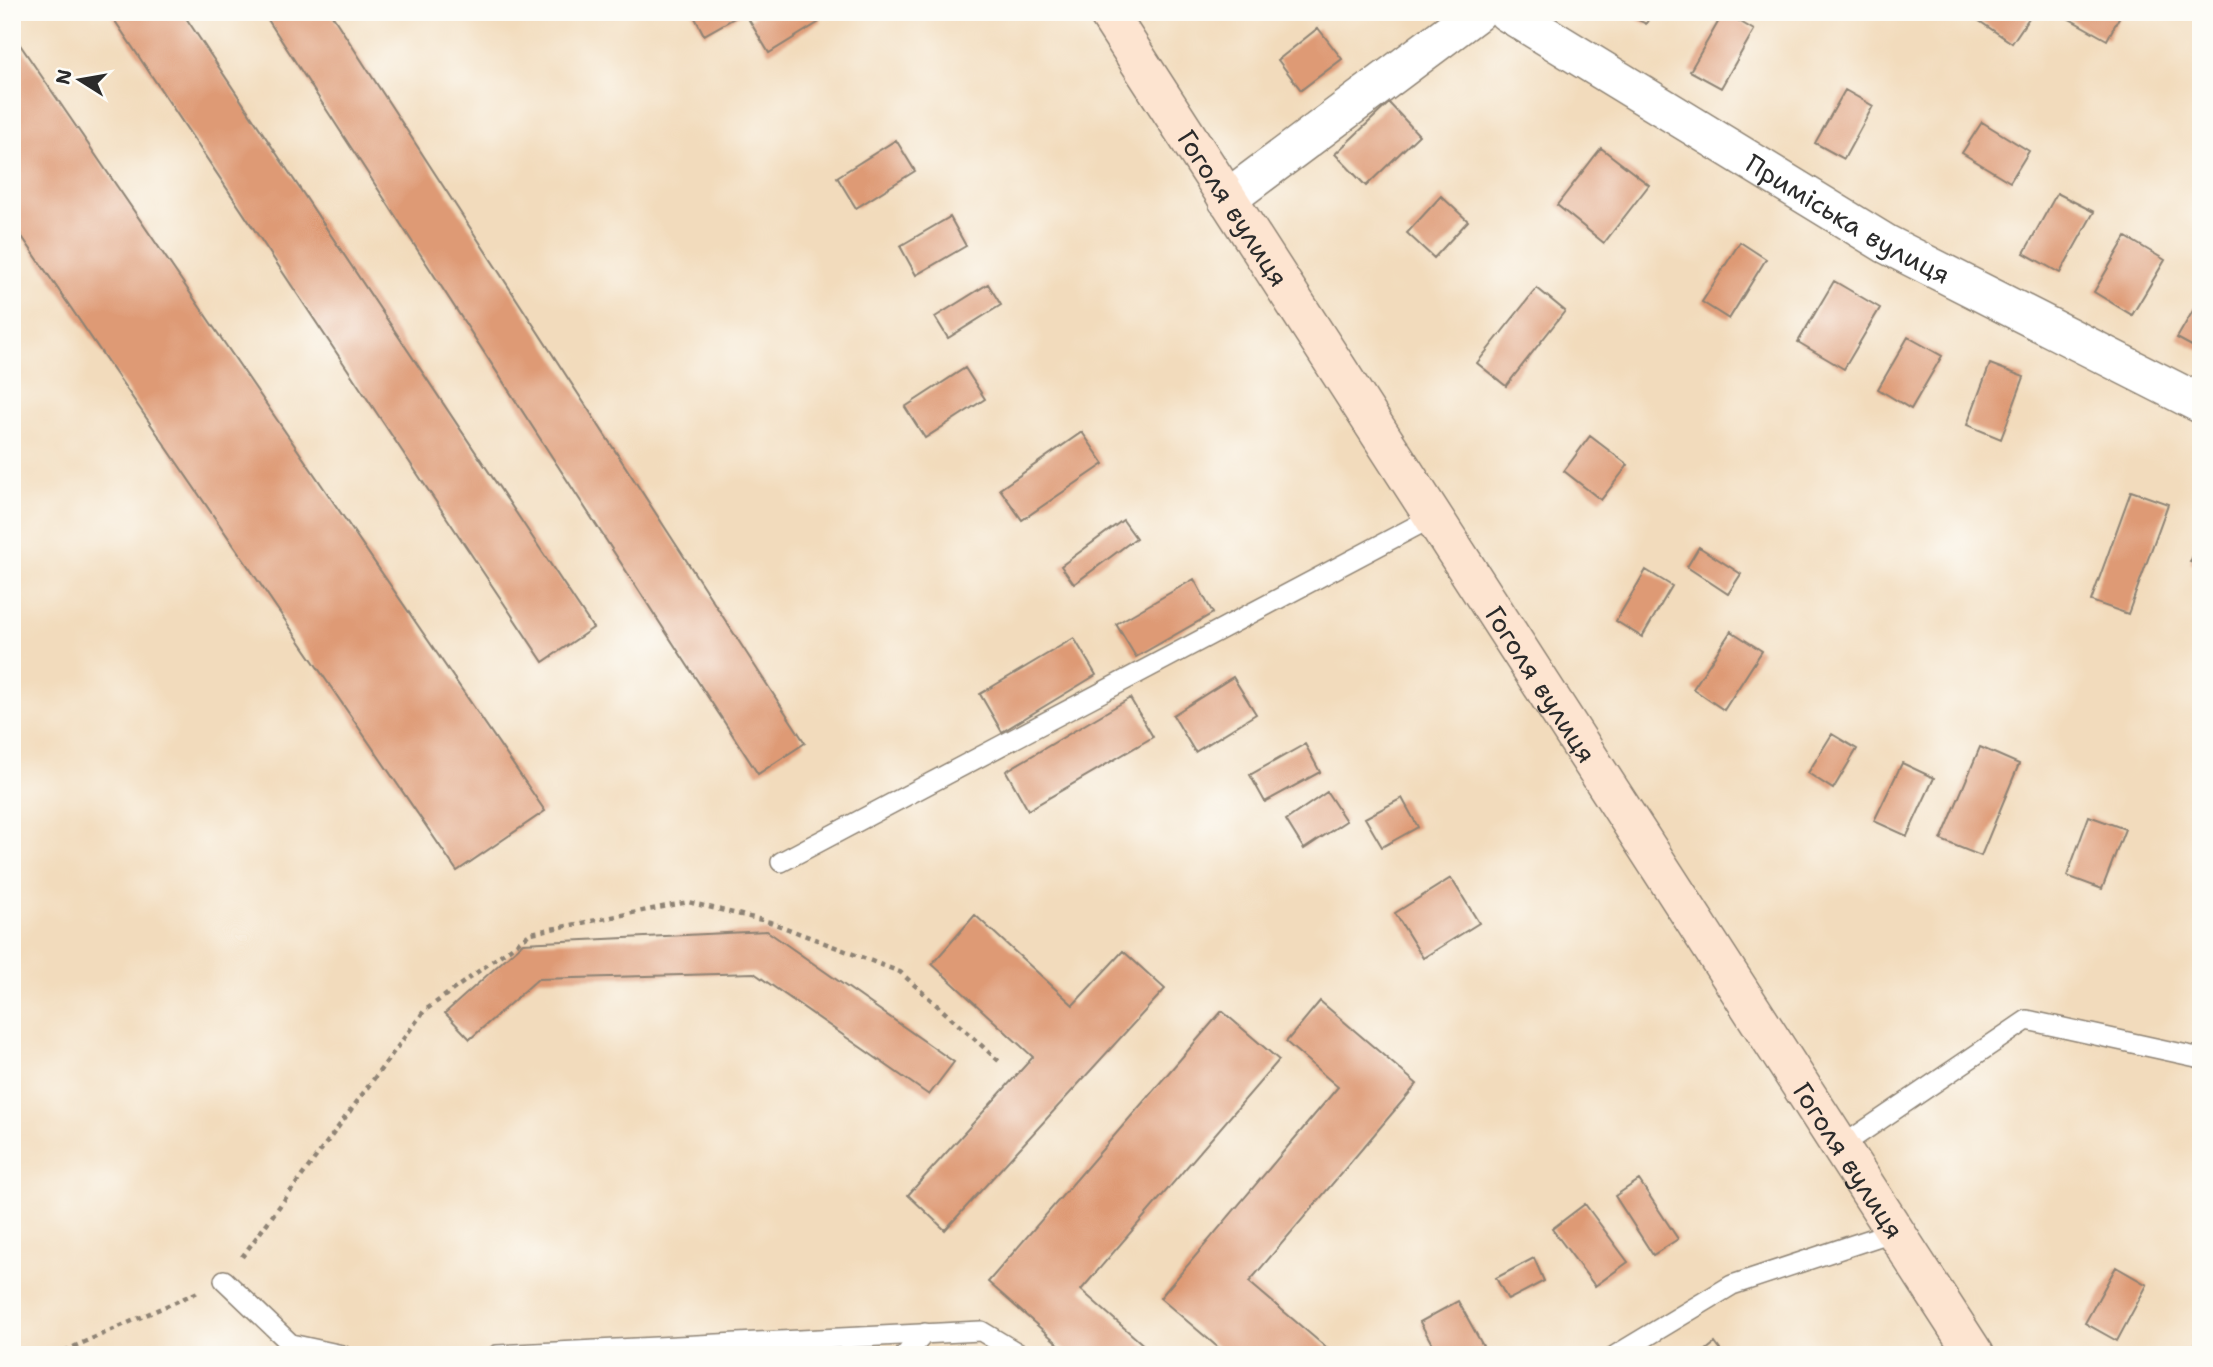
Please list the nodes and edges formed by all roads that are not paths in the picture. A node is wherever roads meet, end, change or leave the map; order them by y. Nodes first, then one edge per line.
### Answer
1 (1107, 12) edge
2 (1478, 12) edge
3 (1507, 12) edge
4 (1227, 199) junction
5 (2201, 404) edge
6 (1433, 517) junction
7 (781, 862) dead end
8 (2201, 1058) edge
9 (1840, 1147) junction
10 (1895, 1231) junction
11 (224, 1280) road end
12 (925, 1333) junction
13 (342, 1355) edge
14 (496, 1355) edge
15 (905, 1355) edge
16 (1021, 1355) edge
17 (1616, 1355) edge
18 (1975, 1355) edge

1 - 4 main road, Гоголя вулиця
2 - 4 street
3 - 5 street, Приміська вулиця
4 - 6 main road, Гоголя вулиця
6 - 7 lane
6 - 9 main road, Гоголя вулиця
8 - 9 lane
9 - 10 main road, Гоголя вулиця
10 - 17 lane
10 - 18 main road, Гоголя вулиця
11 - 13 lane
12 - 14 lane
12 - 15 lane
12 - 16 lane

